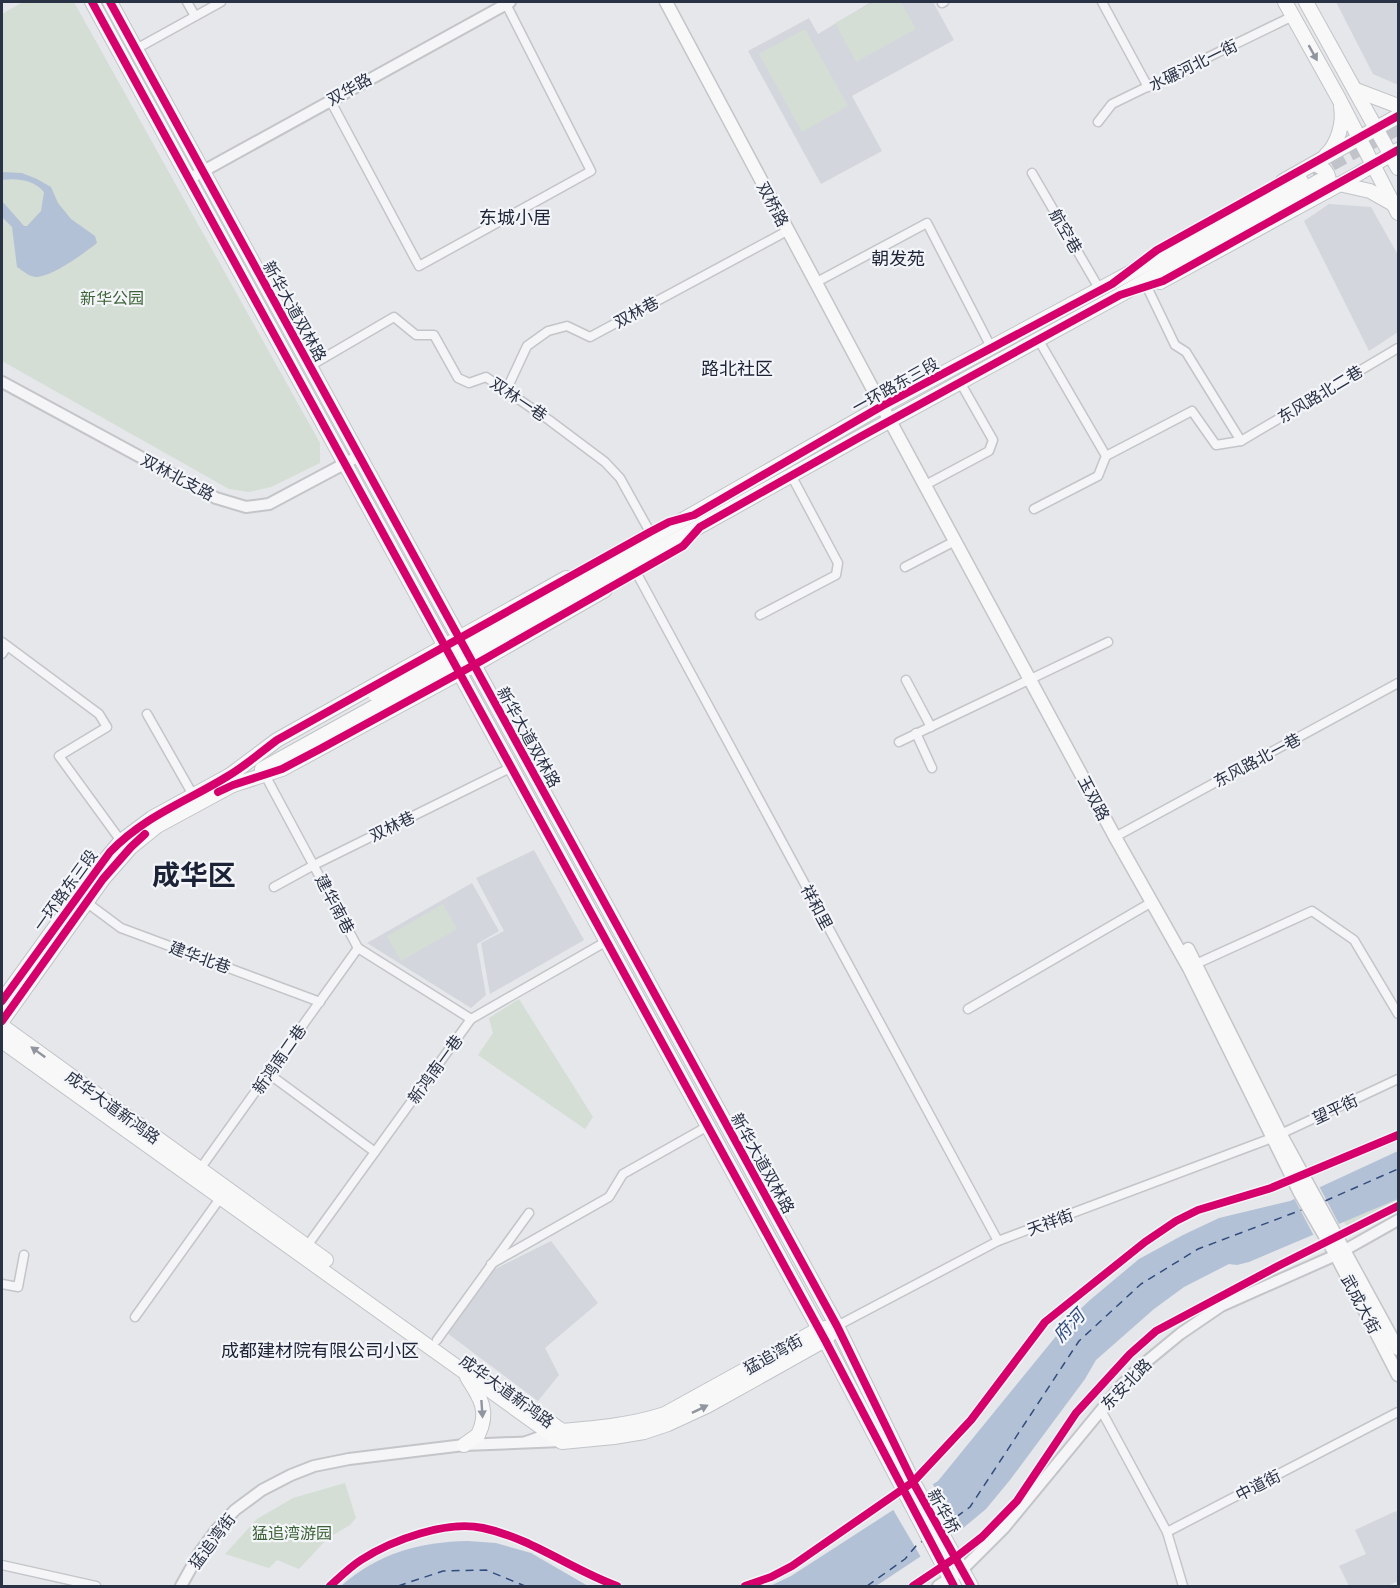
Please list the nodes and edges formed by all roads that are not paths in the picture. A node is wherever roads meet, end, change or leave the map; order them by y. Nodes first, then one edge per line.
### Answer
1 (92, 2) edge
2 (110, 2) edge
3 (187, 2) edge
4 (221, 2) edge
5 (669, 2) edge
6 (1102, 2) edge
7 (1285, 2) edge
8 (1306, 2) edge
9 (508, 3) edge
10 (195, 16) junction
11 (1293, 16) junction
12 (136, 49) junction
13 (1148, 87) junction
14 (1356, 90) junction
15 (1339, 99) junction
16 (330, 100) junction
17 (1398, 106) edge
18 (1398, 116) edge
19 (1098, 122) dead end
20 (1376, 129) junction
21 (1360, 139) junction
22 (1395, 152) edge
23 (1374, 165) junction
24 (1398, 168) edge
25 (203, 171) junction
26 (1032, 173) dead end
27 (1322, 176) junction
28 (189, 178) junction
29 (1396, 208) edge
30 (787, 231) junction
31 (819, 282) junction
32 (1146, 287) junction
33 (1111, 289) junction
34 (1038, 339) junction
35 (992, 347) junction
36 (1398, 348) edge
37 (310, 366) junction
38 (2, 382) edge
39 (960, 382) junction
40 (506, 391) junction
41 (885, 405) junction
42 (893, 418) junction
43 (1241, 441) junction
44 (359, 456) junction
45 (1106, 456) junction
46 (345, 464) junction
47 (791, 475) junction
48 (932, 482) junction
49 (1034, 509) dead end
50 (697, 521) junction
51 (650, 532) junction
52 (955, 541) junction
53 (905, 567) dead end
54 (636, 572) junction
55 (760, 615) dead end
56 (459, 637) junction
57 (1108, 642) dead end
58 (4, 644) edge
59 (445, 645) junction
60 (2, 654) edge
61 (474, 665) junction
62 (460, 672) junction
63 (1034, 678) junction
64 (906, 680) dead end
65 (1398, 683) edge
66 (147, 714) dead end
67 (931, 727) junction
68 (916, 733) junction
69 (899, 742) dead end
70 (512, 767) junction
71 (932, 768) dead end
72 (265, 775) junction
73 (231, 780) junction
74 (192, 795) junction
75 (1118, 835) junction
76 (121, 841) junction
77 (314, 865) junction
78 (274, 887) dead end
79 (86, 902) junction
80 (1152, 902) junction
81 (607, 941) junction
82 (358, 948) junction
83 (1196, 964) junction
84 (2, 1001) edge
85 (320, 1002) junction
86 (968, 1008) dead end
87 (1398, 1014) edge
88 (471, 1019) junction
89 (2, 1021) edge
90 (2, 1026) edge
91 (2, 1041) edge
92 (269, 1074) junction
93 (1398, 1079) edge
94 (708, 1126) junction
95 (1277, 1136) junction
96 (375, 1152) junction
97 (200, 1170) junction
98 (1305, 1189) joint
99 (221, 1197) junction
100 (529, 1213) dead end
101 (1398, 1220) edge
102 (998, 1241) junction
103 (307, 1246) junction
104 (1340, 1252) junction
105 (24, 1255) dead end
106 (491, 1264) junction
107 (2, 1284) edge
108 (135, 1317) dead end
109 (837, 1326) junction
110 (822, 1334) junction
111 (437, 1340) junction
112 (1398, 1349) edge
113 (463, 1370) junction
114 (1398, 1375) edge
115 (1101, 1410) junction
116 (1398, 1412) edge
117 (558, 1435) junction
118 (464, 1445) junction
119 (912, 1493) junction
120 (1167, 1532) junction
121 (2, 1565) edge
122 (962, 1570) junction
123 (947, 1584) edge
124 (96, 1587) edge
125 (181, 1587) edge
126 (971, 1587) edge
127 (1183, 1587) edge

1 - 28 main road, 新华大道双林路
2 - 12 main road, 新华大道双林路
3 - 10 street
4 - 10 street
5 - 30 main road, 双桥路
5 - 31 main road, 双桥路
6 - 13 street
7 - 11 main road
8 - 14 main road
9 - 16 street, 双华路
9 - 16 street
10 - 12 street
11 - 13 street, 水碾河北一街
11 -> 15 main road
12 - 25 main road, 新华大道双林路
13 - 19 street, 水碾河北一街
14 - 17 main road
14 - 20 main road
15 - 21 main road
15 - 27 main road
16 - 25 street, 双华路
18 - 20 main road
20 - 21 main road
20 - 22 main road
21 - 23 main road
21 - 27 main road
22 - 23 main road
22 - 24 main road
23 - 27 main road
23 - 29 main road
25 - 28 street, 双华路
25 - 37 main road, 新华大道双林路
26 - 33 street, 航空巷
27 - 29 main road
27 - 32 main road
27 - 33 main road
27 - 33 main road
28 - 46 main road, 新华大道双林路
30 - 31 main road, 双桥路
30 - 40 street, 双林巷
31 - 35 street
31 - 41 main road, 双桥路
32 - 33 main road
32 - 43 street
33 - 34 main road, 一环路东三段
33 - 35 main road, 一环路东三段
34 - 39 main road, 一环路东三段
34 - 45 street
35 - 41 main road, 一环路东三段
36 - 43 street, 东风路北二巷
37 - 40 street, 双林一巷
37 - 44 main road, 新华大道双林路
38 - 46 street, 双林北支路
39 - 42 main road, 一环路东三段
39 - 48 street
40 - 51 street, 双林一巷
41 - 42 main road, 玉双路
41 - 50 main road, 一环路东三段
42 - 47 main road, 一环路东三段
42 - 48 main road, 玉双路
42 - 52 main road, 玉双路
43 - 45 street
44 - 46 street, 双林北支路
44 - 56 main road, 新华大道双林路
45 - 49 street
46 - 59 main road, 新华大道双林路
47 - 50 main road, 一环路东三段
47 - 55 street
48 - 63 main road, 玉双路
50 - 51 main road
50 - 54 main road
50 - 73 main road, bridge
51 - 56 main road
52 - 53 street
52 - 63 main road, 玉双路
54 - 61 main road
54 - 102 street, 祥和里
56 - 59 main road
56 - 61 main road, 新华大道双林路
57 - 63 street
58 - 60 street
58 - 76 street
59 - 62 main road, 新华大道双林路
59 - 73 main road
61 - 62 main road
61 - 109 main road, 新华大道双林路
62 - 70 main road, 新华大道双林路
62 - 72 main road
63 - 67 street
63 - 75 main road, 玉双路
64 - 67 street
65 - 75 street, 东风路北一巷
66 - 74 street
67 - 68 street
68 - 69 street
68 - 71 street
70 - 77 street, 双林巷
70 - 81 main road, 新华大道双林路
72 - 73 main road
72 - 77 street, 建华南巷
73 - 74 main road, 一环路东三段
73 - 79 main road, 一环路东三段
74 - 76 main road, 一环路东三段
75 - 80 main road, 玉双路
75 - 83 main road, 玉双路
76 - 84 main road, 一环路东三段
77 - 78 street, 双林巷
77 - 82 street, 建华南巷
79 - 85 street, 建华北巷
79 - 89 main road, 一环路东三段
80 - 86 street
80 - 95 main road, 玉双路
81 - 88 street, 新鸿南一巷
81 - 94 main road, 新华大道双林路
82 - 85 street, 新鸿南二巷
82 - 88 street, 建华南巷
83 - 87 street
83 - 95 main road, 玉双路
85 - 92 street, 新鸿南二巷
88 - 96 street, 新鸿南一巷
97 -> 90 main road, 成华大道新鸿路
91 - 99 main road, 成华大道新鸿路
92 - 96 street
92 - 97 street, 新鸿南二巷
93 - 95 street, 望平街
94 - 106 street
94 - 110 main road, 新华大道双林路
95 - 98 main road, 玉双路
95 - 102 street, 天祥街
96 - 103 street, 新鸿南一巷
97 - 103 main road, 成华大道新鸿路
98 - 104 main road, 武成大街
99 - 108 street
99 - 113 main road, 成华大道新鸿路
100 - 106 street
101 - 104 street, 东安北路
102 - 109 street, 天祥街
103 - 111 main road, 成华大道新鸿路
104 - 112 main road, 武成大街
104 - 114 main road, 武成大街
104 - 115 street, 东安北路
105 - 107 street
106 - 111 street
109 - 110 main road, 猛追湾街
109 - 119 main road, 新华大道双林路
110 - 117 main road, 猛追湾街
110 - 119 main road, 新华大道双林路
111 - 117 main road, 成华大道新鸿路
113 - 117 main road, 成华大道新鸿路
113 -> 118 main road
115 - 120 street
115 - 122 street, 东安北路
116 - 120 street, 中道街
117 - 118 street, 猛追湾街
118 - 125 street, 猛追湾街
119 - 122 main road, 新华桥
119 - 123 main road, 新华桥
120 - 127 street
121 - 124 street
122 - 123 street, 东安北路
122 - 126 main road, 新华桥

